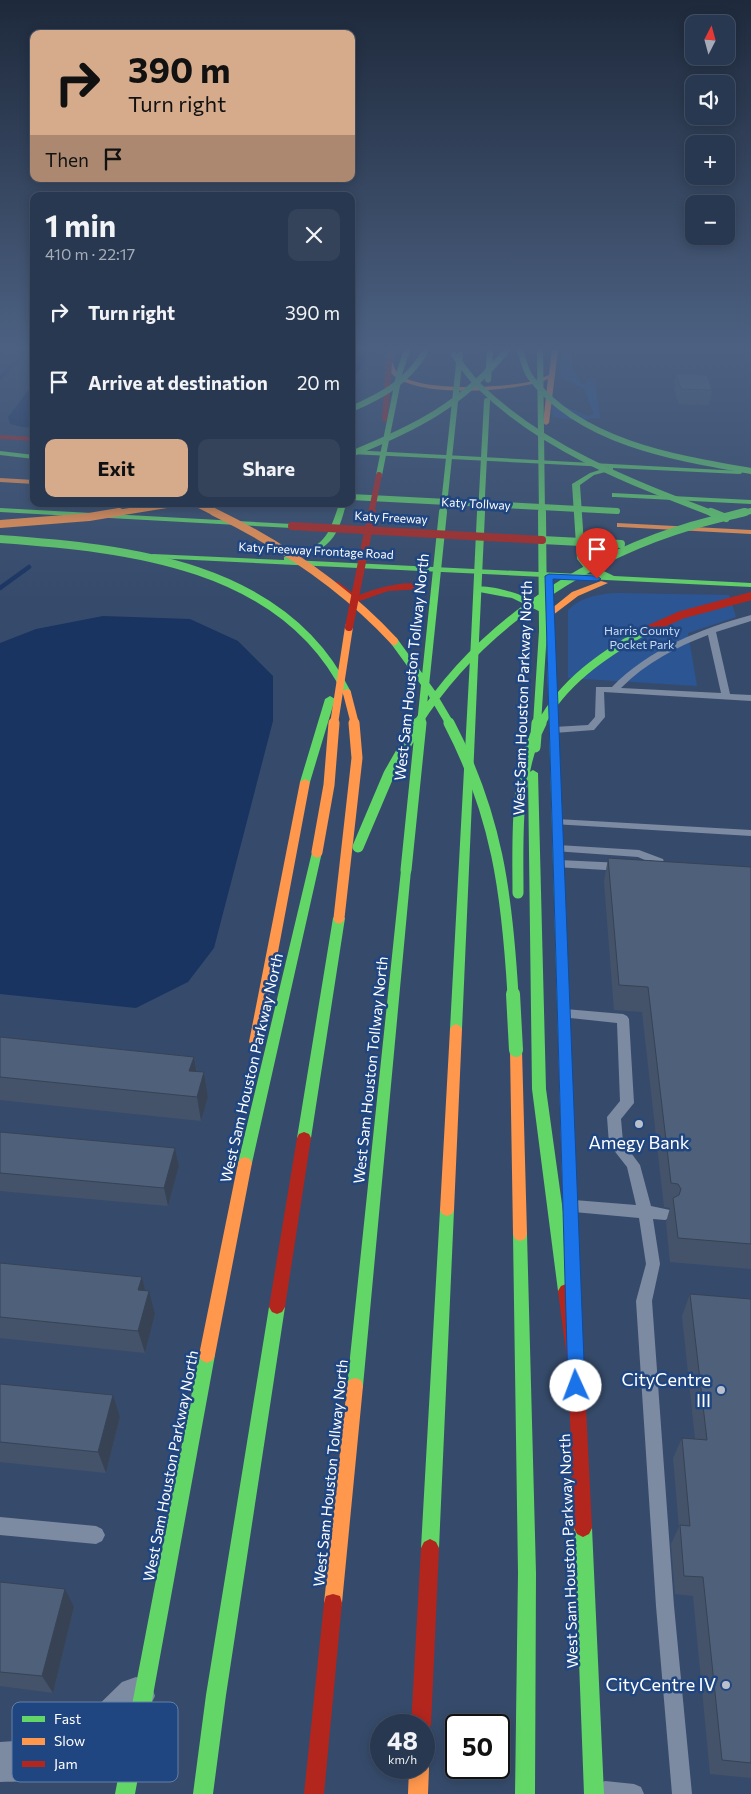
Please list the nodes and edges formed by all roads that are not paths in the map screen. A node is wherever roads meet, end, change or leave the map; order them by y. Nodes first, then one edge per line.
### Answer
1 (378, 434) edge
2 (385, 434) edge
3 (388, 434) edge
4 (398, 434) edge
5 (449, 434) edge
6 (486, 434) edge
7 (541, 434) edge
8 (542, 434) edge
9 (546, 434) edge
10 (613, 434) edge
11 (0, 437) edge
12 (30, 439) edge
13 (546, 440) junction
14 (0, 443) edge
15 (30, 444) edge
16 (355, 444) edge
17 (355, 451) edge
18 (0, 453) edge
19 (355, 453) edge
20 (387, 454) junction
21 (30, 457) edge
22 (0, 458) edge
23 (30, 462) edge
24 (546, 462) junction
25 (0, 465) edge
26 (30, 467) edge
27 (640, 467) junction
28 (751, 472) edge
29 (0, 480) edge
30 (30, 482) edge
31 (361, 482) dead end
32 (390, 484) dead end
33 (430, 486) dead end
34 (498, 489) dead end
35 (527, 490) dead end
36 (586, 493) dead end
37 (610, 494) dead end
38 (355, 498) edge
39 (751, 501) edge
40 (154, 507) edge
41 (205, 507) edge
42 (342, 507) edge
43 (0, 510) edge
44 (328, 510) dead end
45 (622, 511) dead end
46 (751, 511) edge
47 (386, 513) dead end
48 (684, 514) dead end
49 (435, 516) dead end
50 (0, 517) edge
51 (751, 518) edge
52 (162, 519) junction
53 (493, 519) dead end
54 (532, 521) dead end
55 (552, 522) dead end
56 (571, 523) dead end
57 (0, 524) edge
58 (591, 524) dead end
59 (615, 525) dead end
60 (751, 527) edge
61 (751, 532) edge
62 (0, 539) edge
63 (671, 546) dead end
64 (0, 548) edge
65 (271, 562) junction
66 (367, 567) junction
67 (549, 576) junction
68 (617, 580) junction
69 (749, 584) edge
70 (448, 588) dead end
71 (466, 588) dead end
72 (751, 597) edge
73 (357, 600) junction
74 (550, 613) junction
75 (751, 618) edge
76 (711, 631) junction
77 (614, 690) junction
78 (726, 697) junction
79 (751, 698) edge
80 (554, 730) junction
81 (557, 822) junction
82 (751, 832) edge
83 (558, 849) junction
84 (559, 864) junction
85 (339, 918) junction
86 (564, 1014) junction
87 (516, 1050) junction
88 (252, 1058) dead end
89 (240, 1133) dead end
90 (242, 1175) junction
91 (570, 1206) junction
92 (645, 1212) junction
93 (665, 1214) dead end
94 (571, 1225) dead end
95 (571, 1244) dead end
96 (576, 1367) junction
97 (0, 1526) edge
98 (96, 1535) dead end
99 (142, 1690) junction
100 (130, 1702) edge
101 (140, 1702) edge
102 (422, 1714) edge
103 (419, 1779) edge
104 (594, 1792) edge
105 (203, 1794) edge
106 (314, 1794) edge
107 (418, 1794) edge
108 (526, 1794) edge
109 (634, 1794) edge
110 (682, 1794) edge

1 - 16 main road
2 - 20 main road
3 - 90 main road, West Sam Houston Parkway North, bridge
4 - 17 main road, bridge
5 - 106 main road, West Sam Houston Tollway North, bridge
6 - 102 main road, bridge
7 - 96 main road, West Sam Houston Parkway North, bridge
8 - 60 main road, bridge
9 - 13 main road
10 - 28 main road, bridge
11 - 12 main road
13 - 24 main road
13 - 27 main road
14 - 15 main road
18 - 21 main road
19 - 20 main road
20 - 24 main road
20 - 66 main road
22 - 23 main road
24 - 27 main road
24 - 67 main road
25 - 26 main road
27 - 28 main road
27 - 68 main road
29 - 30 main road
31 - 32 main road
33 - 34 main road
35 - 36 main road
37 - 39 main road
38 - 45 main road, Katy Tollway, bridge
40 - 57 main road, bridge
41 - 87 main road, bridge
42 - 65 main road
43 - 52 main road, Katy Freeway
44 - 47 main road
46 - 85 main road, bridge
48 - 51 main road
49 - 53 main road, Katy Tollway
50 - 52 main road
52 - 63 main road, Katy Freeway, bridge
54 - 55 main road
56 - 58 main road
59 - 61 main road
62 - 85 main road, bridge
64 - 65 main road, Katy Freeway Frontage Road
65 - 66 main road, Katy Freeway Frontage Road
65 - 73 main road
66 - 67 main road, Katy Freeway Frontage Road
66 - 73 main road
67 - 68 main road, Katy Freeway Frontage Road
67 - 74 main road
68 - 69 main road, Katy Freeway Frontage Road
68 - 74 main road
69 - 72 lane
70 - 73 main road
71 - 74 main road
72 - 87 main road, bridge
73 - 88 main road
74 - 80 main road
75 - 76 lane
76 - 77 lane
76 - 78 lane
77 - 78 lane
77 - 80 lane
78 - 79 lane
80 - 81 main road
81 - 82 lane
81 - 83 main road
83 - 84 main road
83 - 84 lane
84 - 86 main road
85 - 105 main road
86 - 91 main road
86 - 92 lane
87 - 108 main road
89 - 90 main road
90 - 99 main road, West Sam Houston Parkway North
91 - 92 lane
91 - 94 main road
92 - 93 lane
92 - 110 lane
95 - 96 main road
96 - 104 main road, West Sam Houston Parkway North
97 - 98 lane
99 - 100 street
99 - 101 main road, West Sam Houston Parkway North
103 - 107 main road
104 - 109 lane

